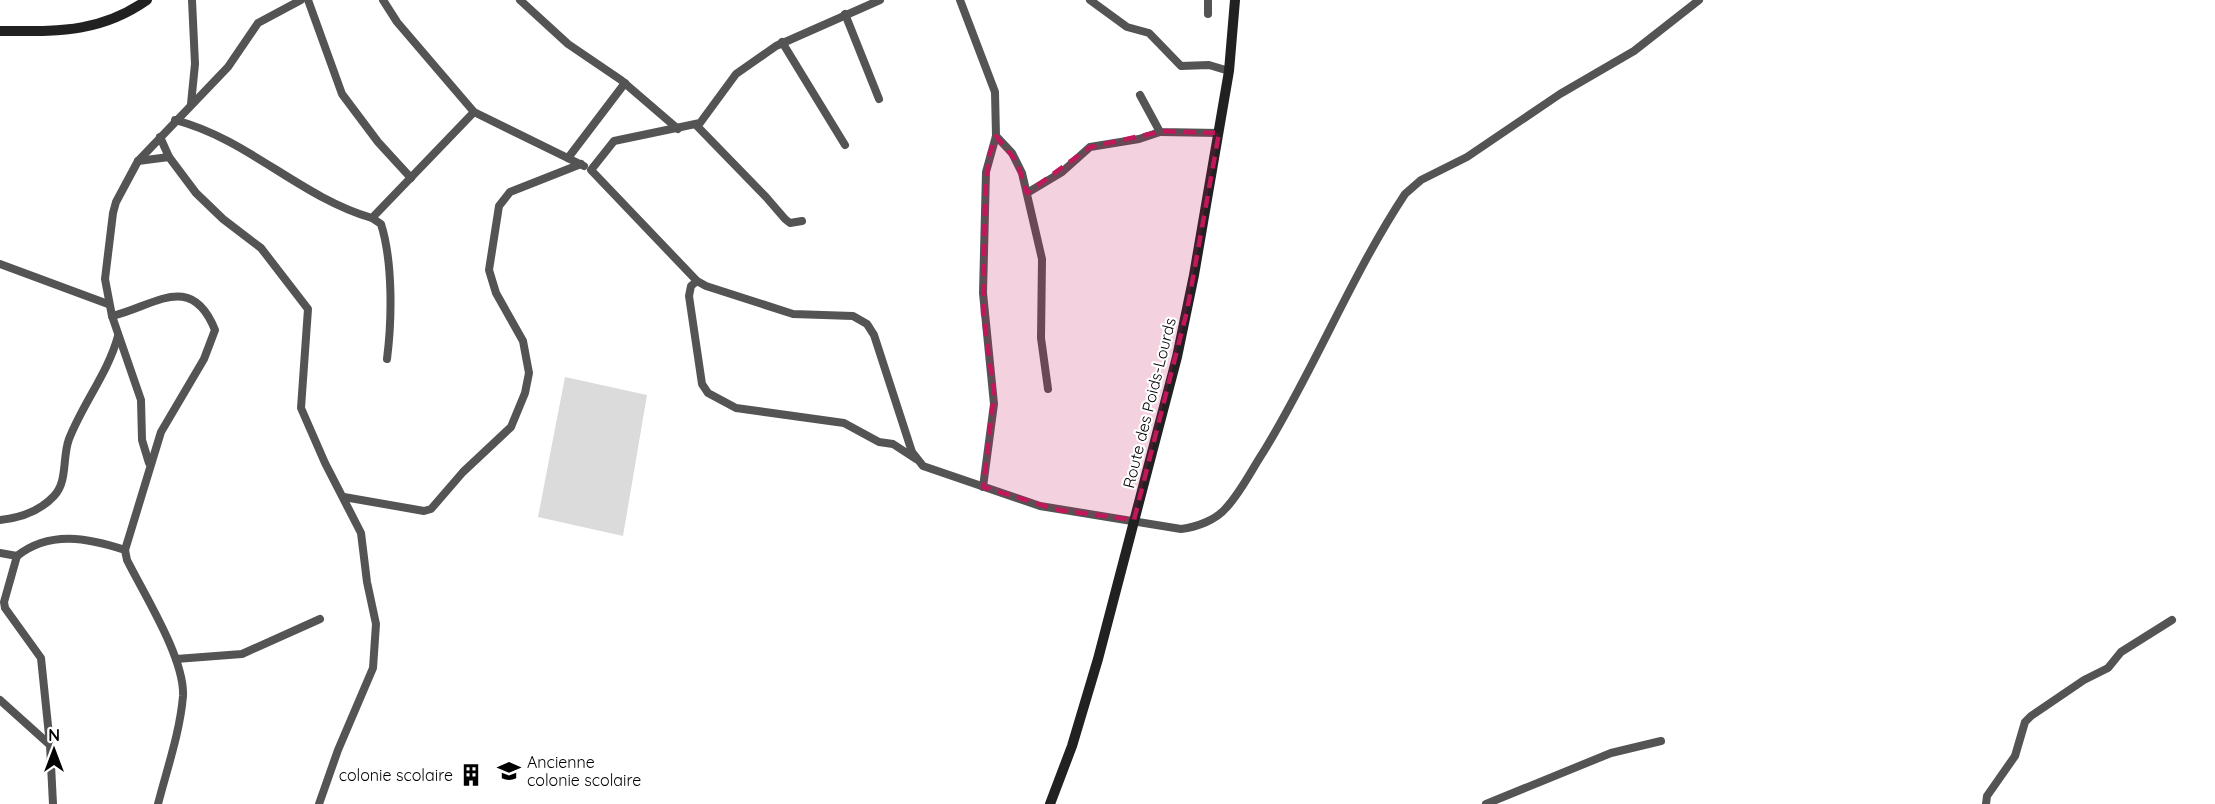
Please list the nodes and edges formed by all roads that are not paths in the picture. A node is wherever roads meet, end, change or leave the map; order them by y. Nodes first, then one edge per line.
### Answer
1 (147, 0) edge
2 (192, 0) edge
3 (301, 0) edge
4 (308, 0) edge
5 (383, 0) edge
6 (520, 0) edge
7 (880, 0) edge
8 (960, 0) edge
9 (1090, 0) edge
10 (1208, 0) edge
11 (1235, 0) edge
12 (1699, 0) edge
13 (845, 14) junction
14 (1208, 14) dead end
15 (0, 31) edge
16 (782, 42) junction
17 (1229, 71) junction
18 (625, 83) junction
19 (1140, 95) dead end
20 (879, 99) dead end
21 (191, 104) junction
22 (474, 112) junction
23 (175, 120) junction
24 (696, 125) junction
25 (678, 129) junction
26 (1160, 132) junction
27 (1219, 133) junction
28 (996, 136) junction
29 (160, 137) junction
30 (845, 145) dead end
31 (169, 157) junction
32 (568, 158) junction
33 (138, 161) junction
34 (581, 164) junction
35 (591, 170) junction
36 (411, 178) junction
37 (1027, 193) junction
38 (372, 218) junction
39 (802, 221) dead end
40 (0, 264) edge
41 (697, 281) junction
42 (108, 304) junction
43 (112, 316) junction
44 (118, 336) junction
45 (387, 359) dead end
46 (1048, 389) dead end
47 (916, 459) junction
48 (149, 463) junction
49 (983, 487) junction
50 (344, 497) junction
51 (0, 520) edge
52 (1134, 520) junction
53 (125, 550) junction
54 (0, 553) edge
55 (17, 556) junction
56 (320, 619) dead end
57 (2172, 620) dead end
58 (176, 659) junction
59 (0, 700) edge
60 (1661, 741) dead end
61 (50, 745) junction
62 (53, 804) edge
63 (158, 804) edge
64 (319, 804) edge
65 (1050, 804) edge
66 (1486, 804) edge
67 (1986, 804) edge

1 - 15 street
2 - 21 street
3 - 21 street
4 - 36 street
5 - 22 street
6 - 18 street
7 - 13 street
8 - 28 street
9 - 17 street
10 - 14 street
11 - 17 street, Route des Poids-Lourds
12 - 52 street
13 - 16 street
13 - 20 street
16 - 24 street
16 - 30 street
17 - 27 street, Route des Poids-Lourds
18 - 25 street
18 - 32 street
19 - 26 street
21 - 23 street
22 - 32 street
22 - 36 street
23 - 29 street
23 - 38 street
24 - 25 street
24 - 39 street
25 - 35 street
26 - 27 street
26 - 37 street
27 - 52 street, Route des Poids-Lourds
28 - 37 street
28 - 49 street
29 - 31 street
29 - 33 street
31 - 33 street
31 - 50 street
32 - 34 street
33 - 42 street
34 - 35 street
34 - 50 street
35 - 41 street
36 - 38 street
37 - 46 street
38 - 45 street
40 - 42 street
41 - 47 street
41 - 47 street
42 - 43 street
43 - 44 street
43 - 48 street
44 - 48 street
44 - 51 street
47 - 49 street
48 - 53 street
49 - 52 street
50 - 64 street
52 - 65 street, Route des Poids-Lourds
53 - 55 street
53 - 58 street
54 - 55 street
55 - 61 street
56 - 58 street
57 - 67 street
58 - 63 street
59 - 61 street
60 - 66 street
61 - 62 street

